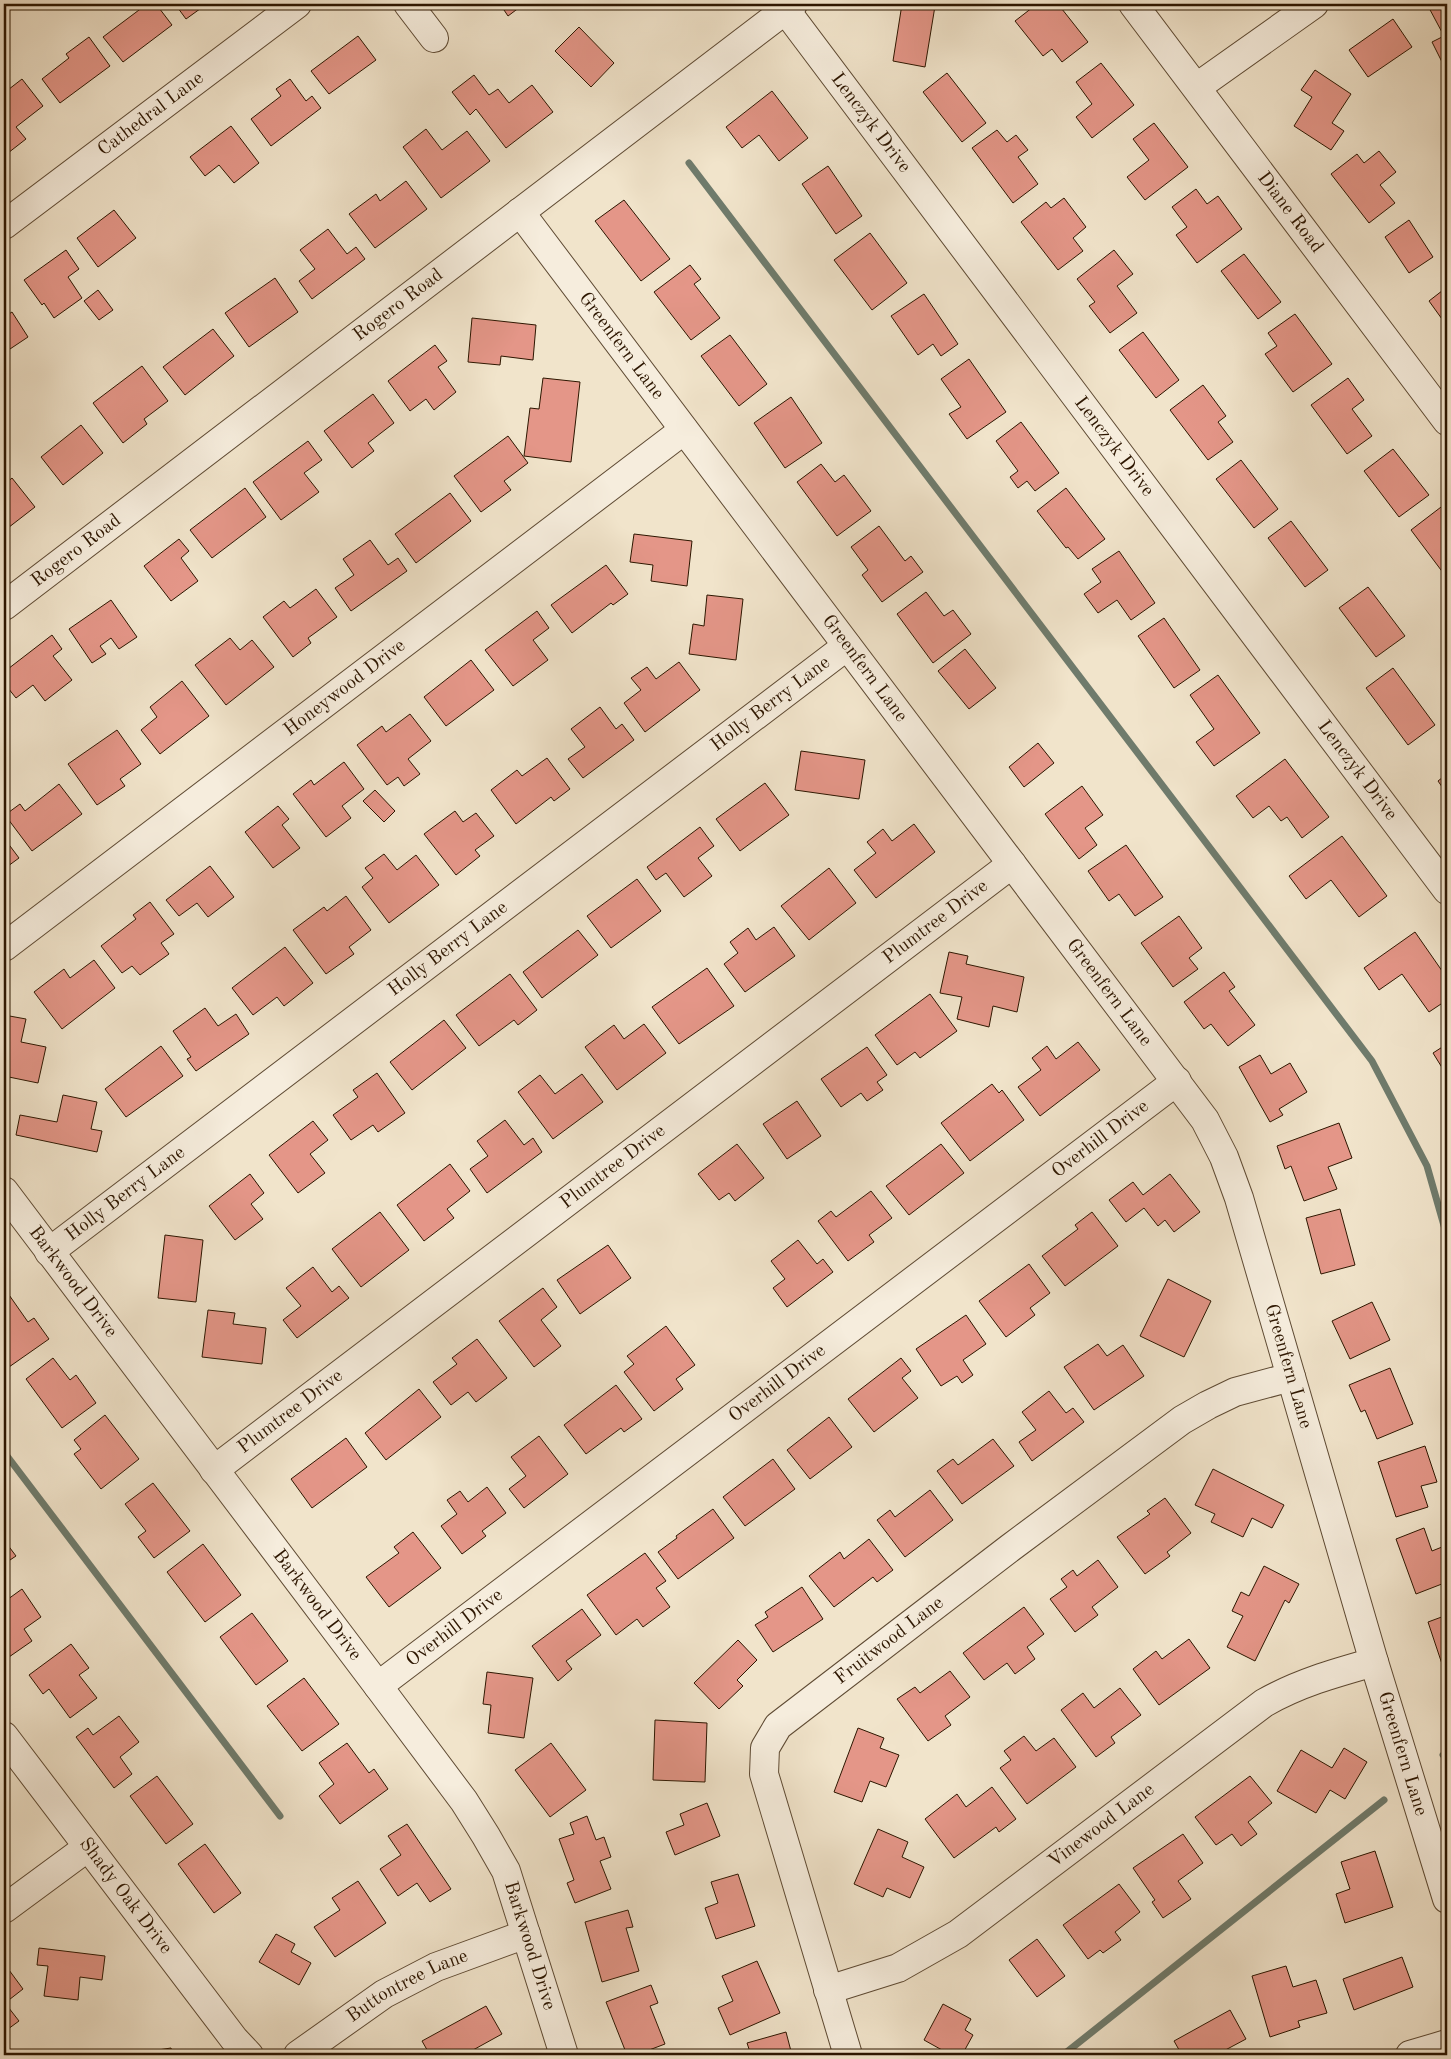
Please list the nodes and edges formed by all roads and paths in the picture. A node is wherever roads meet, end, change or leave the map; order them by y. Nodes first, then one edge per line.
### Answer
1 (298, 4) edge
2 (408, 4) edge
3 (1133, 4) edge
4 (1314, 4) edge
5 (786, 6) edge
6 (434, 38) dead end
7 (1197, 87) junction
8 (520, 212) junction
9 (4, 225) edge
10 (1447, 421) edge
11 (684, 430) junction
12 (4, 606) edge
13 (848, 646) junction
14 (1012, 864) junction
15 (1447, 890) edge
16 (4, 947) edge
17 (1177, 1081) junction
18 (4, 1191) edge
19 (49, 1252) junction
20 (1290, 1377) junction
21 (214, 1470) junction
22 (1374, 1662) junction
23 (378, 1686) junction
24 (4, 1736) edge
25 (88, 1847) junction
26 (1447, 1899) edge
27 (4, 1909) edge
28 (526, 1934) junction
29 (828, 1990) junction
30 (1447, 2044) edge
31 (249, 2055) edge
32 (298, 2055) edge
33 (564, 2055) edge
34 (848, 2055) edge
35 (1410, 2055) edge

1 - 9 street, Cathedral Lane
2 - 6 street
3 - 7 street, Diane Road
4 - 7 street
5 - 8 street, Rogero Road
5 - 15 street, Lenczyk Drive
7 - 10 street, Diane Road
8 - 11 street, Greenfern Lane
8 - 12 street, Rogero Road
11 - 13 street, Greenfern Lane
11 - 16 street, Honeywood Drive
13 - 14 street, Greenfern Lane
13 - 19 street, Holly Berry Lane
14 - 17 street, Greenfern Lane
14 - 21 street, Plumtree Drive
17 - 20 street, Greenfern Lane
17 - 23 street, Overhill Drive
18 - 19 street, Barkwood Drive
19 - 21 street, Barkwood Drive
20 - 22 street, Greenfern Lane
20 - 29 street, Fruitwood Lane
21 - 23 street, Barkwood Drive
22 - 26 street, Greenfern Lane
22 - 29 street, Vinewood Lane
23 - 28 street, Barkwood Drive
24 - 25 street, Shady Oak Drive
25 - 27 street
25 - 31 street, Shady Oak Drive
28 - 32 street, Buttontree Lane
28 - 33 street, Barkwood Drive
29 - 34 street, Fruitwood Lane
30 - 35 street

